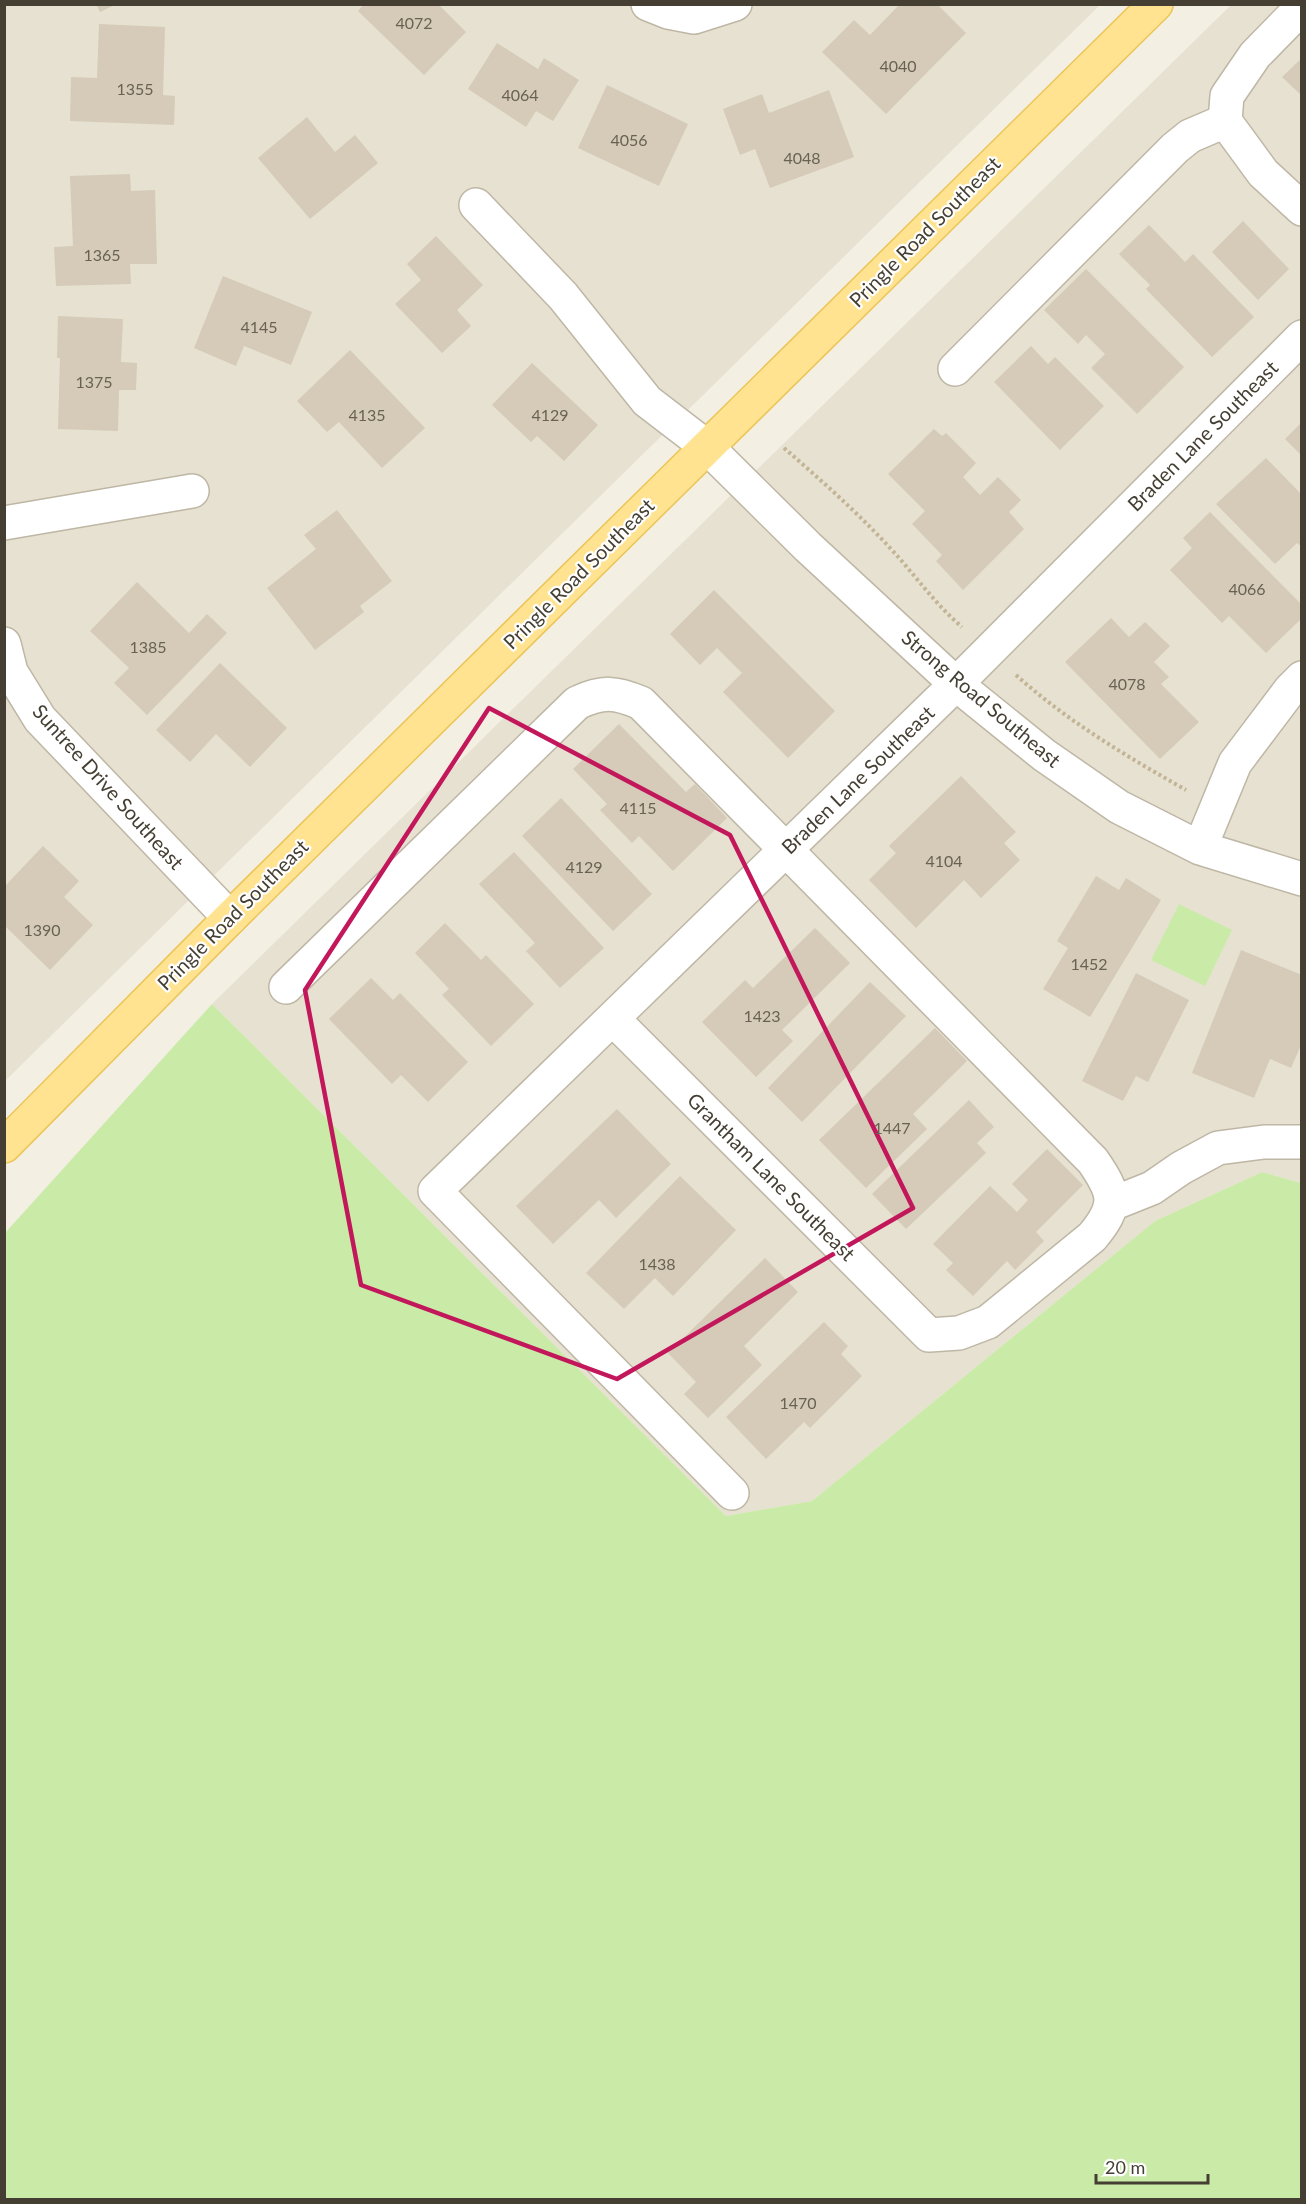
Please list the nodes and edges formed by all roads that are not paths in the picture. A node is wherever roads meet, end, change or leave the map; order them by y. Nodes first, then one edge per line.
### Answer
1 (648, 4) edge
2 (735, 4) edge
3 (1156, 4) edge
4 (1302, 7) edge
5 (1225, 121) junction
6 (476, 205) dead end
7 (1302, 209) edge
8 (1302, 337) edge
9 (955, 369) dead end
10 (707, 447) junction
11 (192, 491) dead end
12 (4, 524) edge
13 (4, 644) edge
14 (1302, 678) edge
15 (956, 684) junction
16 (1200, 848) junction
17 (787, 849) junction
18 (1302, 879) edge
19 (230, 918) junction
20 (286, 987) dead end
21 (613, 1019) junction
22 (1302, 1142) edge
23 (4, 1146) edge
24 (1112, 1204) junction
25 (732, 1493) dead end

1 - 2 street
3 - 10 main road, Pringle Road Southeast
4 - 5 street
5 - 7 street
5 - 9 street
6 - 10 street, Strong Road Southeast
8 - 15 street, Braden Lane Southeast
10 - 15 street, Strong Road Southeast
10 - 19 main road, Pringle Road Southeast
11 - 12 street
13 - 19 street, Suntree Drive Southeast
14 - 16 street
15 - 16 street, Strong Road Southeast
15 - 17 street, Braden Lane Southeast
16 - 18 street, Strong Road Southeast
17 - 20 street
17 - 21 street, Braden Lane Southeast
17 - 24 street
19 - 23 main road, Pringle Road Southeast
21 - 24 street, Grantham Lane Southeast
21 - 25 street, Braden Lane Southeast
22 - 24 street

